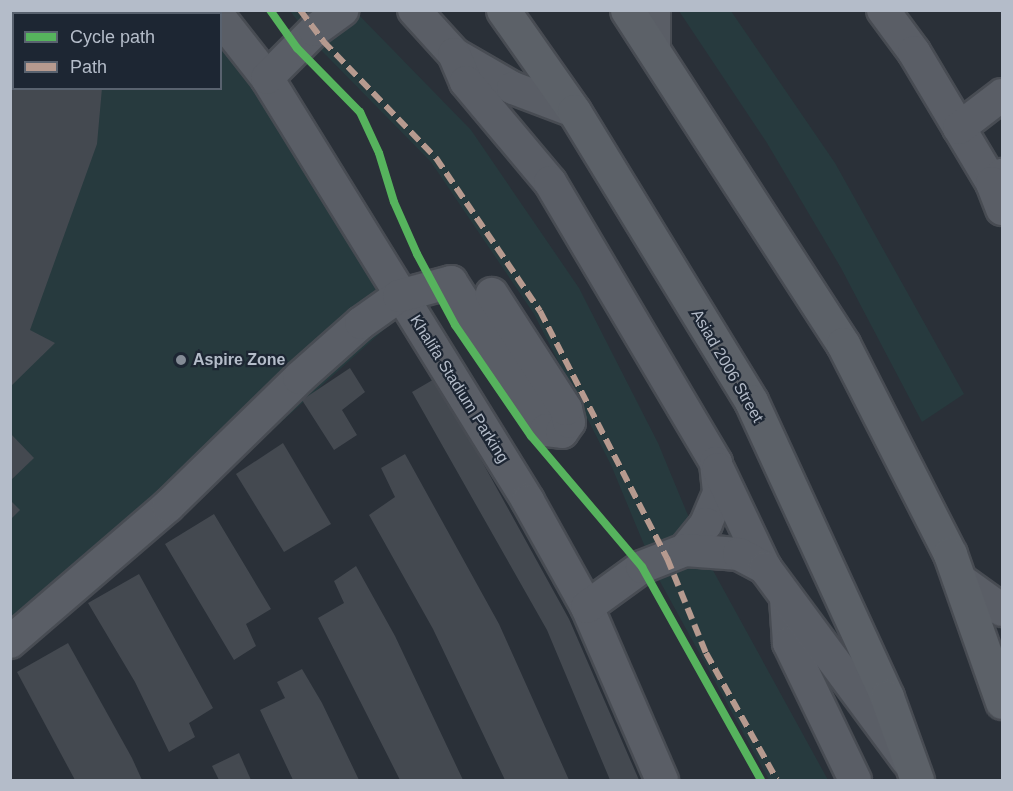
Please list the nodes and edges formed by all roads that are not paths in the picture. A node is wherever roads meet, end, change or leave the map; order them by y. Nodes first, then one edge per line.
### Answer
1 (343, 10) edge
2 (503, 10) edge
3 (627, 10) edge
4 (654, 10) edge
5 (883, 10) edge
6 (412, 12) edge
7 (222, 21) edge
8 (654, 48) junction
9 (454, 54) junction
10 (267, 78) junction
11 (1002, 95) edge
12 (574, 111) junction
13 (959, 128) junction
14 (999, 189) edge
15 (492, 294) dead end
16 (399, 296) junction
17 (716, 463) junction
18 (685, 550) junction
19 (765, 568) junction
20 (959, 579) junction
21 (786, 598) junction
22 (586, 607) junction
23 (1002, 610) edge
24 (10, 642) edge
25 (1002, 702) edge
26 (914, 772) edge
27 (662, 780) edge
28 (855, 780) edge

1 - 10 street
2 - 12 main road, Asiad 2006 Street
3 - 8 main road
4 - 8 street
5 - 13 street
6 - 9 street
7 - 10 street, Khalifa Stadium Parking
8 - 20 main road
9 - 12 street
9 - 17 street
10 - 16 street, Khalifa Stadium Parking
11 - 13 street
12 - 26 main road, Asiad 2006 Street
13 - 14 street
15 - 16 street
16 - 22 street, Khalifa Stadium Parking
16 - 24 street
17 - 18 street
17 - 19 street
18 - 19 street
18 - 22 street
19 - 21 street
20 - 23 street
20 - 25 main road
21 - 26 street
21 - 28 street
22 - 27 street, Khalifa Stadium Parking

